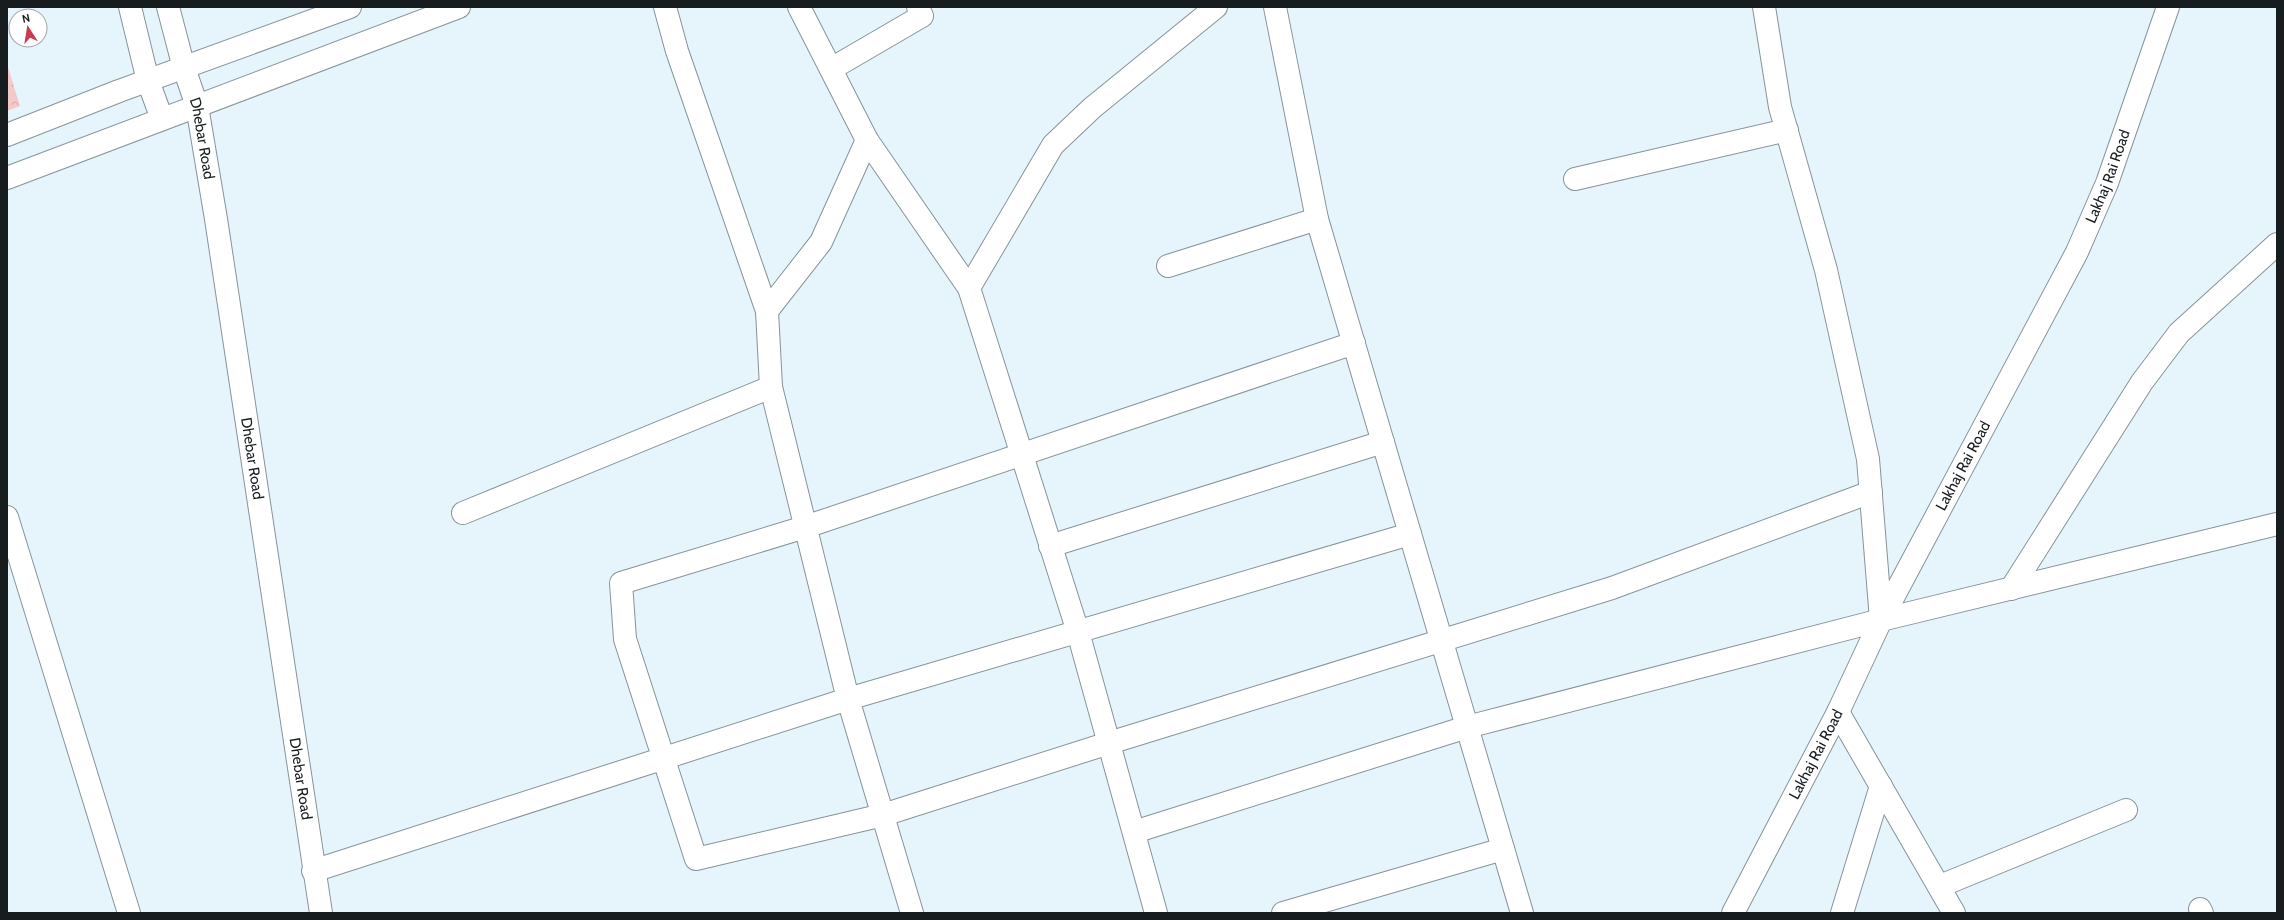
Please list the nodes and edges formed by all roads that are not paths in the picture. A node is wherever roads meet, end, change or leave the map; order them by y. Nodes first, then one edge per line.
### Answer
1 (130, 7) edge
2 (168, 7) edge
3 (350, 7) edge
4 (459, 7) edge
5 (665, 7) edge
6 (799, 7) edge
7 (918, 7) edge
8 (1216, 7) edge
9 (1275, 7) edge
10 (1764, 7) edge
11 (2168, 7) edge
12 (184, 68) junction
13 (831, 69) junction
14 (148, 81) junction
15 (197, 106) junction
16 (162, 119) junction
17 (1787, 130) junction
18 (7, 135) edge
19 (867, 140) junction
20 (7, 178) edge
21 (1575, 179) dead end
22 (1318, 219) junction
23 (2277, 244) edge
24 (1168, 266) dead end
25 (969, 288) junction
26 (767, 311) junction
27 (1354, 343) junction
28 (772, 387) junction
29 (1383, 442) junction
30 (1022, 455) junction
31 (1871, 492) junction
32 (463, 513) dead end
33 (7, 517) edge
34 (2277, 524) edge
35 (805, 526) junction
36 (1410, 534) junction
37 (1050, 546) junction
38 (2011, 589) junction
39 (1881, 620) junction
40 (1078, 632) junction
41 (1442, 640) junction
42 (848, 699) junction
43 (1838, 712) junction
44 (1467, 727) junction
45 (1109, 742) junction
46 (663, 758) junction
47 (1881, 786) junction
48 (2126, 810) dead end
49 (883, 815) junction
50 (1134, 832) junction
51 (1503, 849) junction
52 (313, 871) junction
53 (1940, 886) junction
54 (129, 913) edge
55 (321, 913) edge
56 (912, 913) edge
57 (1156, 913) edge
58 (1283, 913) edge
59 (1522, 913) edge
60 (1733, 913) edge
61 (1842, 913) edge
62 (1954, 913) edge

1 - 14 street
2 - 12 street, Dhebar Road
3 - 12 street
4 - 15 street
5 - 26 street
6 - 13 street
7 - 13 street
8 - 25 street
9 - 22 street
10 - 17 street
11 - 39 street, Lakhaj Rai Road
12 - 14 street
12 - 15 street, Dhebar Road
13 - 19 street
14 - 16 street
14 - 18 street
15 - 16 street
15 - 52 street, Dhebar Road
16 - 20 street
17 - 21 street
17 - 31 street
19 - 25 street
19 - 26 street
22 - 24 street
22 - 27 street
23 - 38 street
25 - 30 street
26 - 28 street
27 - 29 street
27 - 30 street
28 - 32 street
28 - 35 street
29 - 36 street
29 - 37 street
30 - 35 street
30 - 37 street
31 - 39 street
31 - 41 street
33 - 54 street
34 - 38 street
35 - 42 street
35 - 46 street
36 - 40 street
36 - 41 street
37 - 40 street
38 - 39 street
39 - 43 street, Lakhaj Rai Road
39 - 44 street
40 - 42 street
40 - 45 street
41 - 44 street
41 - 45 street
42 - 46 street
42 - 49 street
43 - 47 street
43 - 60 street, Lakhaj Rai Road
44 - 50 street
44 - 51 street
45 - 49 street
45 - 50 street
46 - 49 street
46 - 52 street
47 - 53 street
47 - 61 street
48 - 53 street
49 - 56 street
50 - 57 street
51 - 58 street
51 - 59 street
52 - 55 street, Dhebar Road
53 - 62 street

